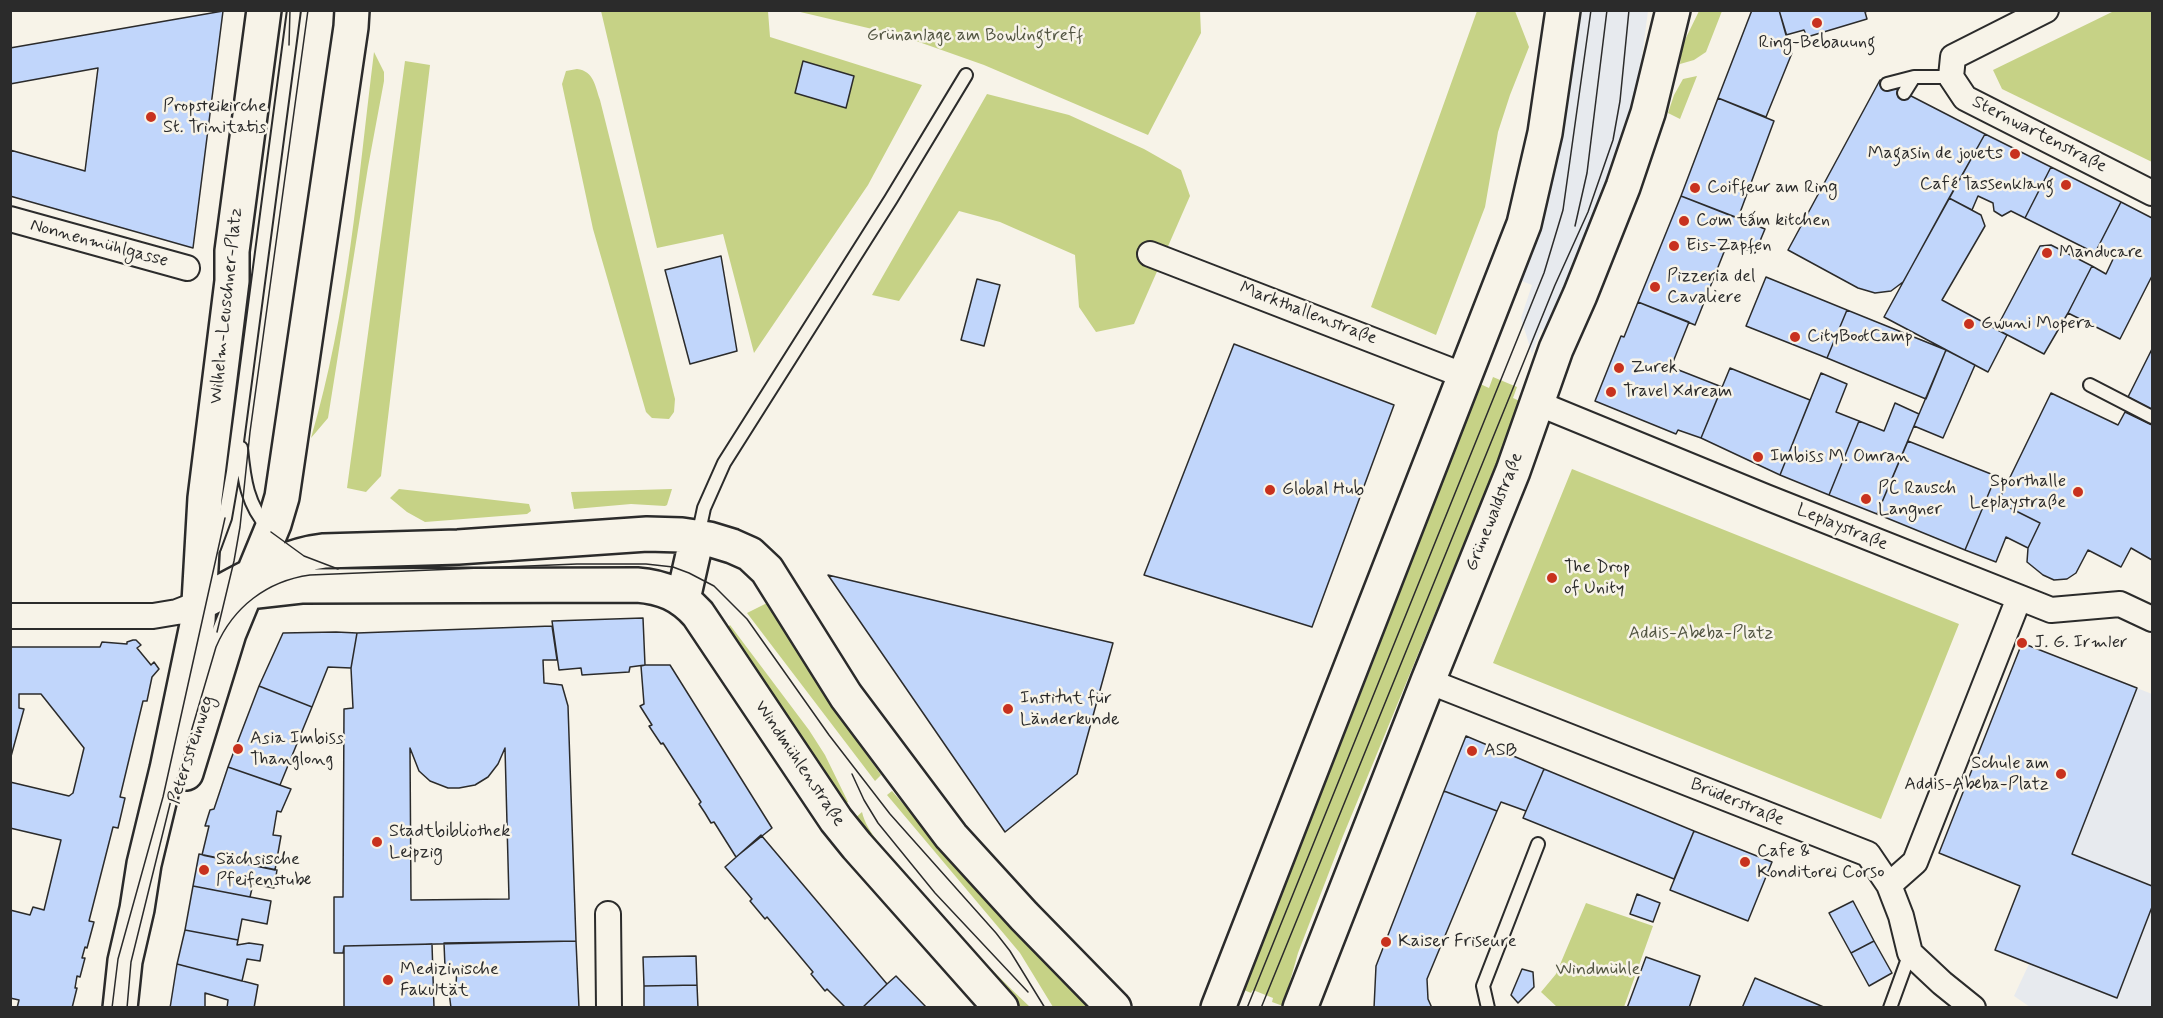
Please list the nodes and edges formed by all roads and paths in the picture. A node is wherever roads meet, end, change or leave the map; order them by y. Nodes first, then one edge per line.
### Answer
1 (264, 10) edge
2 (294, 10) edge
3 (1563, 10) edge
4 (1673, 10) edge
5 (2046, 10) edge
6 (354, 16) edge
7 (1952, 67) junction
8 (966, 75) dead end
9 (1914, 76) junction
10 (1887, 84) dead end
11 (1904, 93) dead end
12 (2152, 193) edge
13 (10, 219) edge
14 (1150, 254) dead end
15 (187, 268) dead end
16 (1465, 375) junction
17 (2090, 385) dead end
18 (1537, 403) junction
19 (241, 405) junction
20 (2152, 417) edge
21 (697, 537) junction
22 (300, 558) junction
23 (250, 584) junction
24 (203, 594) junction
25 (2019, 598) junction
26 (683, 599) junction
27 (10, 616) edge
28 (2152, 619) edge
29 (1428, 681) junction
30 (1538, 844) dead end
31 (1889, 885) junction
32 (137, 909) junction
33 (608, 914) dead end
34 (1910, 953) junction
35 (120, 1008) edge
36 (609, 1008) edge
37 (1001, 1008) edge
38 (1114, 1008) edge
39 (1218, 1008) edge
40 (1300, 1008) edge
41 (1488, 1008) edge
42 (1890, 1008) edge
43 (1973, 1008) edge

1 - 24 main road, Wilhelm-Leuschner-Platz
2 - 19 lane
3 - 16 main road
4 - 18 main road, Grünewaldstraße
5 - 7 street
6 - 22 main road
7 - 9 lane
7 - 12 street, Sternwartenstraße
8 - 21 lane
9 - 10 lane
9 - 11 lane
13 - 15 street, Nonnenmühlgasse
14 - 16 street, Markthallenstraße
16 - 39 main road
17 - 20 lane
18 - 25 street, Leplaystraße
18 - 29 main road, Grünewaldstraße
19 - 22 lane
19 - 24 lane
21 - 22 main road
21 - 26 main road
21 - 38 main road
22 - 23 main road
22 - 23 main road
22 - 26 main road, Windmühlenstraße
23 - 24 main road
23 - 32 main road, Peterssteinweg
24 - 27 street
24 - 32 main road, Peterssteinweg
25 - 28 street, Leplaystraße
25 - 31 street
26 - 37 main road, Windmühlenstraße
29 - 31 street, Brüderstraße
29 - 40 main road, Grünewaldstraße
30 - 41 lane
31 - 34 street, Brüderstraße
32 - 35 main road, Peterssteinweg
33 - 36 street
34 - 42 lane
34 - 43 street

